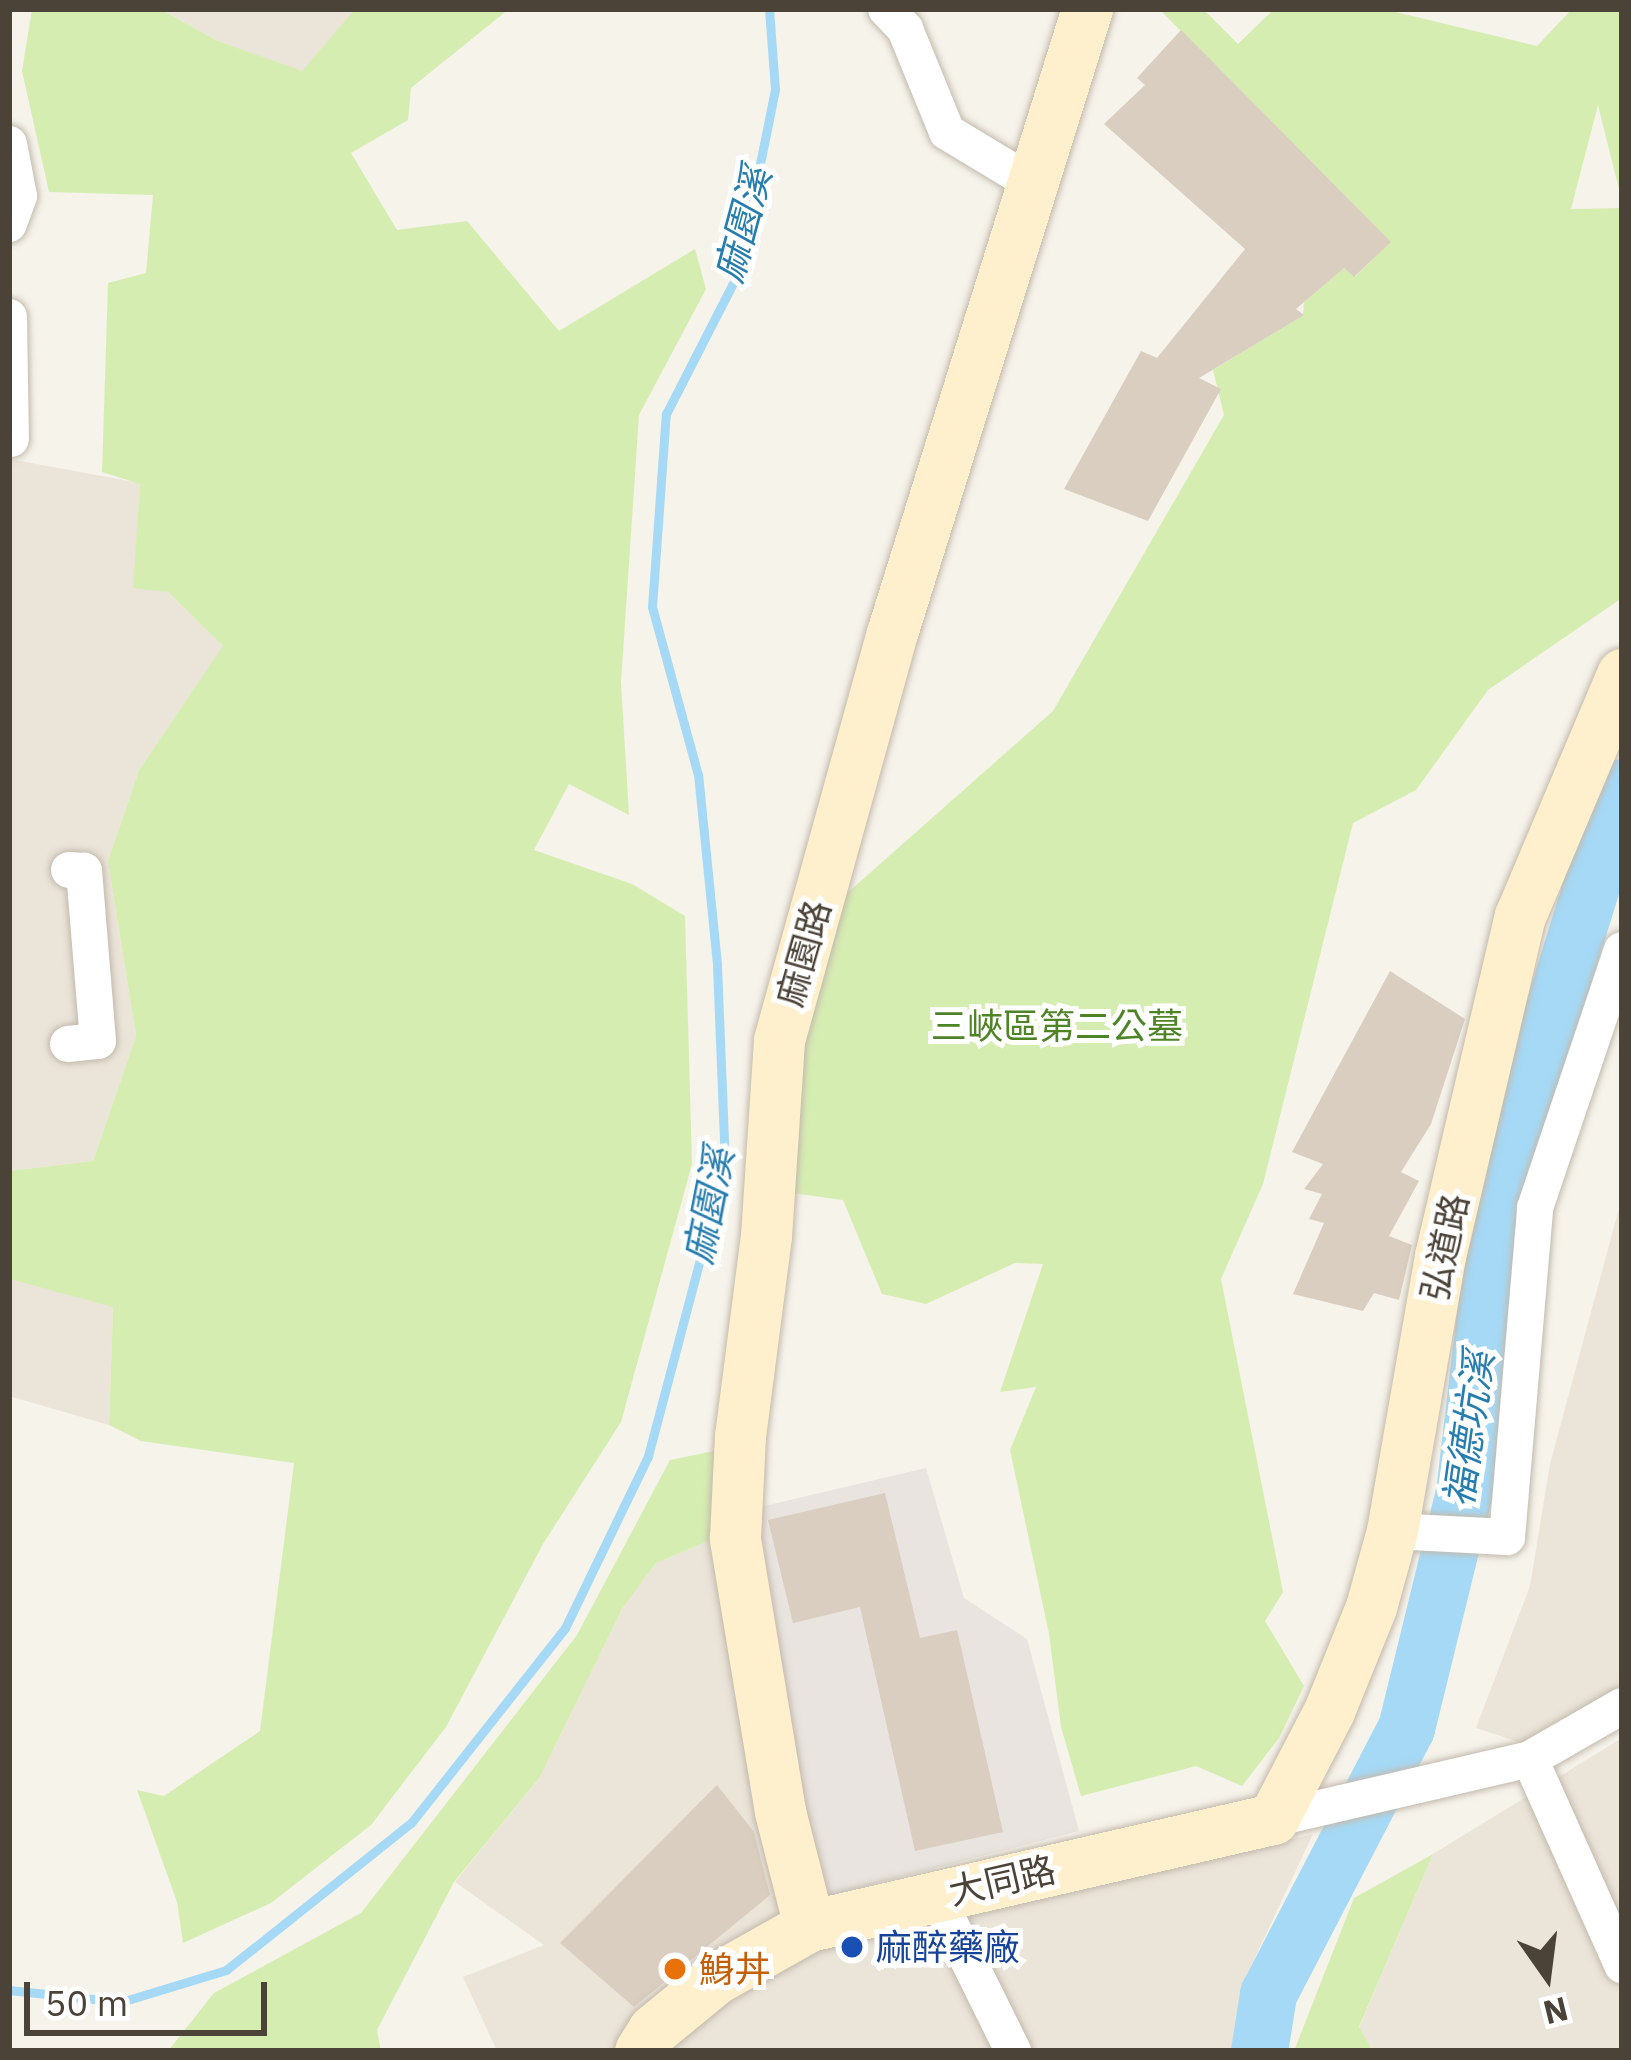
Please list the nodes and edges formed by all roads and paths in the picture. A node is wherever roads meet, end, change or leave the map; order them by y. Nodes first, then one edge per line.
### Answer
1 (886, 9) edge
2 (1087, 9) edge
3 (9, 144) edge
4 (1030, 182) junction
5 (9, 224) edge
6 (9, 317) edge
7 (11, 439) edge
8 (1621, 679) edge
9 (70, 870) dead end
10 (1622, 950) edge
11 (68, 1044) dead end
12 (1407, 1531) junction
13 (1622, 1706) edge
14 (1531, 1760) junction
15 (1273, 1819) junction
16 (936, 1895) junction
17 (809, 1927) junction
18 (1622, 1965) edge
19 (640, 2051) edge
20 (1013, 2051) edge

1 - 4 street
2 - 4 street, 麻園路
3 - 5 street
4 - 17 street, 麻園路
6 - 7 street
8 - 12 street, 弘道路
9 - 11 street
10 - 12 street
12 - 15 street, 弘道路
13 - 14 street
14 - 15 street, 大同路
14 - 18 street
15 - 16 street, 大同路
16 - 17 street, 大同路
16 - 20 street
17 - 19 street, 大同路

